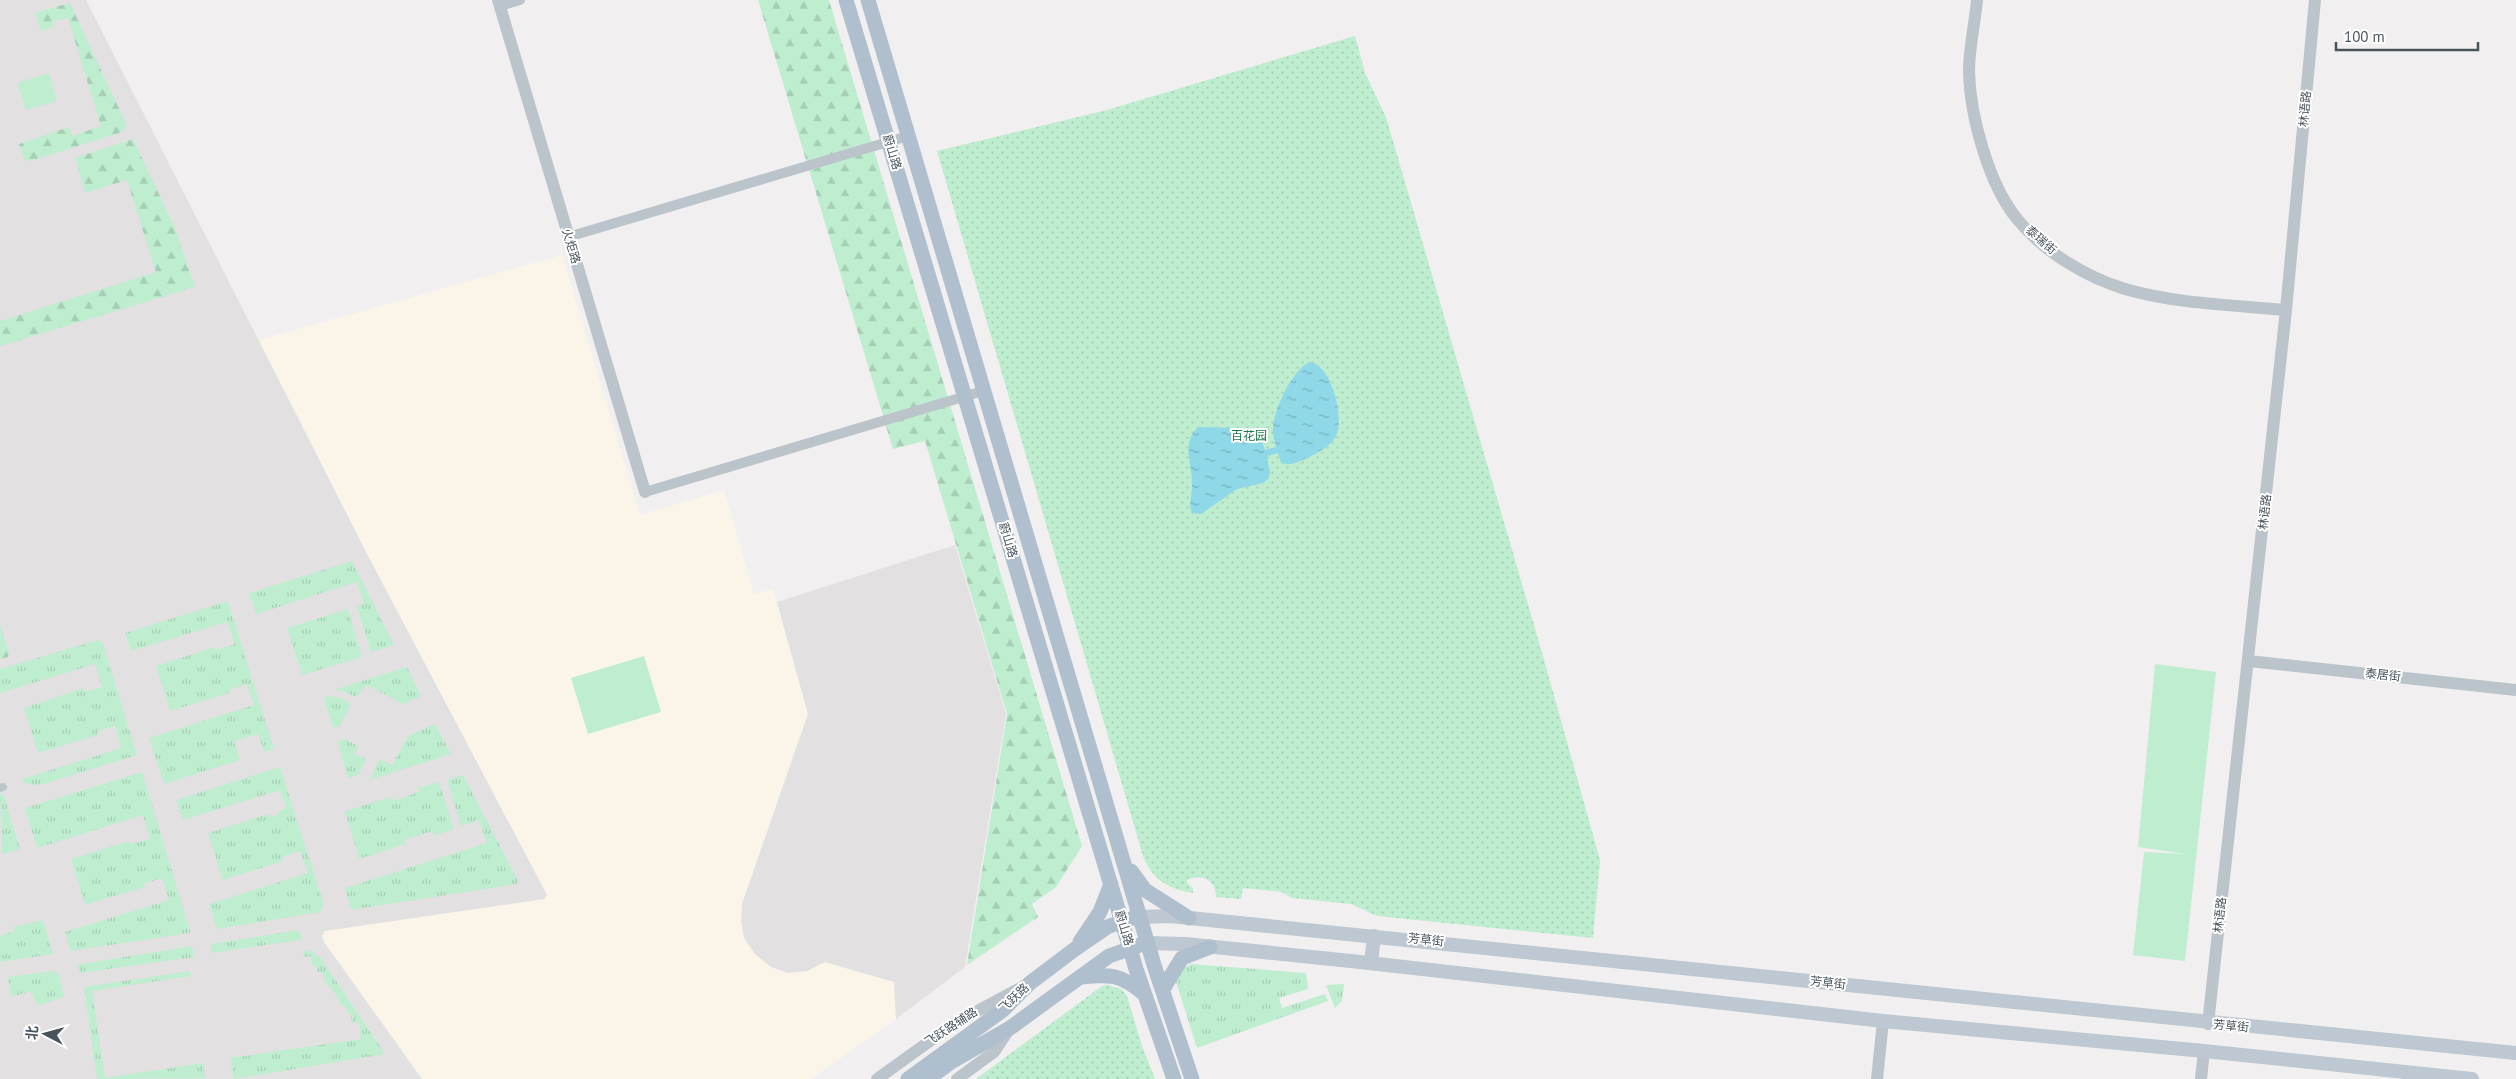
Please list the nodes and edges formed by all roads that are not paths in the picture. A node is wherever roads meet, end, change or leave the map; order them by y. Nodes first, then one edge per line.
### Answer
1 (520, 0) edge
2 (846, 0) edge
3 (868, 0) edge
4 (1977, 0) edge
5 (2315, 0) edge
6 (499, 3) edge
7 (908, 136) junction
8 (888, 142) junction
9 (568, 237) junction
10 (2286, 310) junction
11 (983, 391) junction
12 (965, 396) junction
13 (645, 492) joint
14 (2249, 662) junction
15 (2516, 690) edge
16 (1126, 863) junction
17 (1110, 884) junction
18 (1141, 917) junction
19 (1189, 918) junction
20 (1122, 921) junction
21 (1374, 936) junction
22 (1148, 944) junction
23 (1130, 947) junction
24 (1210, 947) junction
25 (1074, 949) junction
26 (1371, 963) junction
27 (1081, 977) junction
28 (1030, 983) junction
29 (1162, 989) junction
30 (1143, 993) junction
31 (1883, 1021) junction
32 (2208, 1024) junction
33 (1010, 1028) junction
34 (2204, 1051) junction
35 (2516, 1053) edge
36 (877, 1079) edge
37 (908, 1079) edge
38 (928, 1079) edge
39 (956, 1079) edge
40 (1174, 1079) edge
41 (1192, 1079) edge
42 (1877, 1079) edge
43 (2201, 1079) edge
44 (2472, 1079) edge

1 - 6 street
2 - 8 main road, 蔚山路
3 - 7 main road, 蔚山路
4 - 10 street, 泰瑞街
5 - 10 street, 林语路
6 - 9 street, 火炬路
7 - 8 street
7 - 11 main road, 蔚山路
8 - 9 street
8 - 12 main road, 蔚山路
9 - 13 street, 火炬路
10 - 14 street, 林语路
11 - 12 street
11 - 16 main road, 蔚山路
12 - 13 street
12 - 17 main road, 蔚山路
14 - 15 street, 泰居街
14 - 32 street, 林语路
16 - 18 main road, 蔚山路
16 - 19 main road
17 - 20 main road, 蔚山路
17 - 25 main road
18 - 19 main road, 芳草街
18 - 20 main road, 飞跃路
18 - 22 main road, 蔚山路
19 - 21 main road, 芳草街
20 - 23 main road, 蔚山路
20 - 25 main road, 飞跃路
21 - 26 main road
21 - 32 main road, 芳草街
22 - 23 main road, 飞跃路
22 - 24 main road
22 - 29 main road, 蔚山路
23 - 27 main road, 飞跃路
23 - 30 main road, 蔚山路
24 - 26 main road
24 - 29 main road
25 - 28 main road, 飞跃路
26 - 31 main road
27 - 30 main road
27 - 33 main road, 飞跃路
28 - 36 street, 飞跃路辅路
28 - 37 main road, 飞跃路
29 - 41 main road, 蔚山路
30 - 40 main road, 蔚山路
31 - 34 main road
31 - 42 street
32 - 35 main road, 芳草街
33 - 38 main road, 飞跃路
33 - 39 street
34 - 43 street
34 - 44 main road

